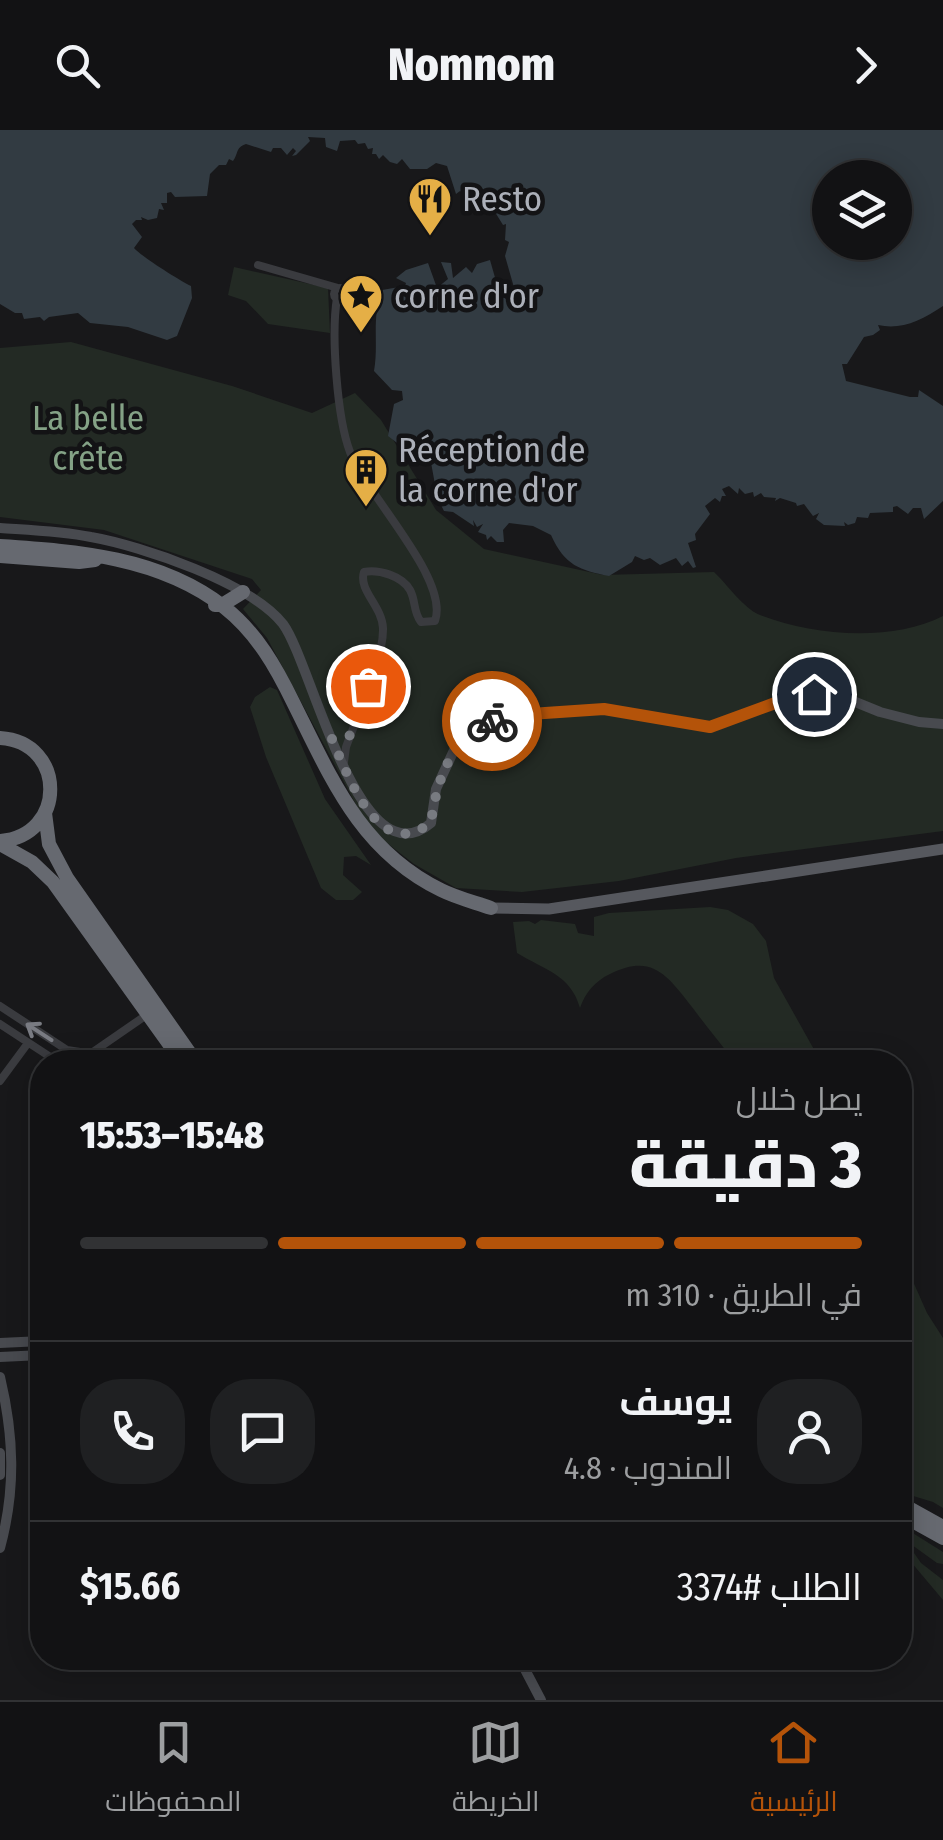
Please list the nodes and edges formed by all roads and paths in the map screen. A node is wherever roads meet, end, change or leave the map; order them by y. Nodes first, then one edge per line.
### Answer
1 (258, 266) dead end
2 (362, 288) dead end
3 (342, 290) junction
4 (0, 528) edge
5 (0, 538) edge
6 (0, 551) edge
7 (98, 557) junction
8 (245, 593) junction
9 (195, 598) junction
10 (222, 605) junction
11 (245, 627) junction
12 (943, 724) edge
13 (352, 735) junction
14 (1, 737) edge
15 (332, 739) junction
16 (344, 767) junction
17 (45, 813) junction
18 (0, 842) edge
19 (943, 848) edge
20 (491, 908) junction
21 (0, 1006) edge
22 (148, 1014) junction
23 (0, 1024) edge
24 (28, 1043) junction
25 (39, 1050) edge
26 (67, 1050) edge
27 (97, 1050) edge
28 (174, 1050) edge
29 (188, 1050) edge
30 (0, 1081) edge
31 (30, 1342) edge
32 (0, 1343) edge
33 (30, 1356) edge
34 (0, 1357) edge
35 (0, 1377) edge
36 (0, 1453) edge
37 (0, 1476) edge
38 (912, 1510) edge
39 (912, 1521) edge
40 (943, 1527) edge
41 (943, 1538) edge
42 (0, 1548) edge
43 (525, 1670) edge
44 (541, 1700) edge

1 - 3 street
2 - 3 street
3 - 13 street
4 - 8 street
5 - 7 highway
6 - 7 highway
7 - 9 highway
7 - 10 highway
8 - 10 highway
8 - 11 highway
8 - 15 street
9 - 10 highway
9 - 20 highway
10 - 11 highway
11 - 20 highway
12 - 16 street
13 - 15 street
13 - 16 street
14 - 17 highway
15 - 16 street
17 - 18 highway
17 - 29 highway
18 - 22 highway
19 - 20 main road
26 -> 21 street
22 - 27 street
22 - 28 highway
23 - 24 street
24 - 25 street
24 - 30 street
31 - 32 street
33 - 34 street
35 - 42 street
36 - 37 street
38 - 40 highway
39 - 41 highway
43 - 44 street

